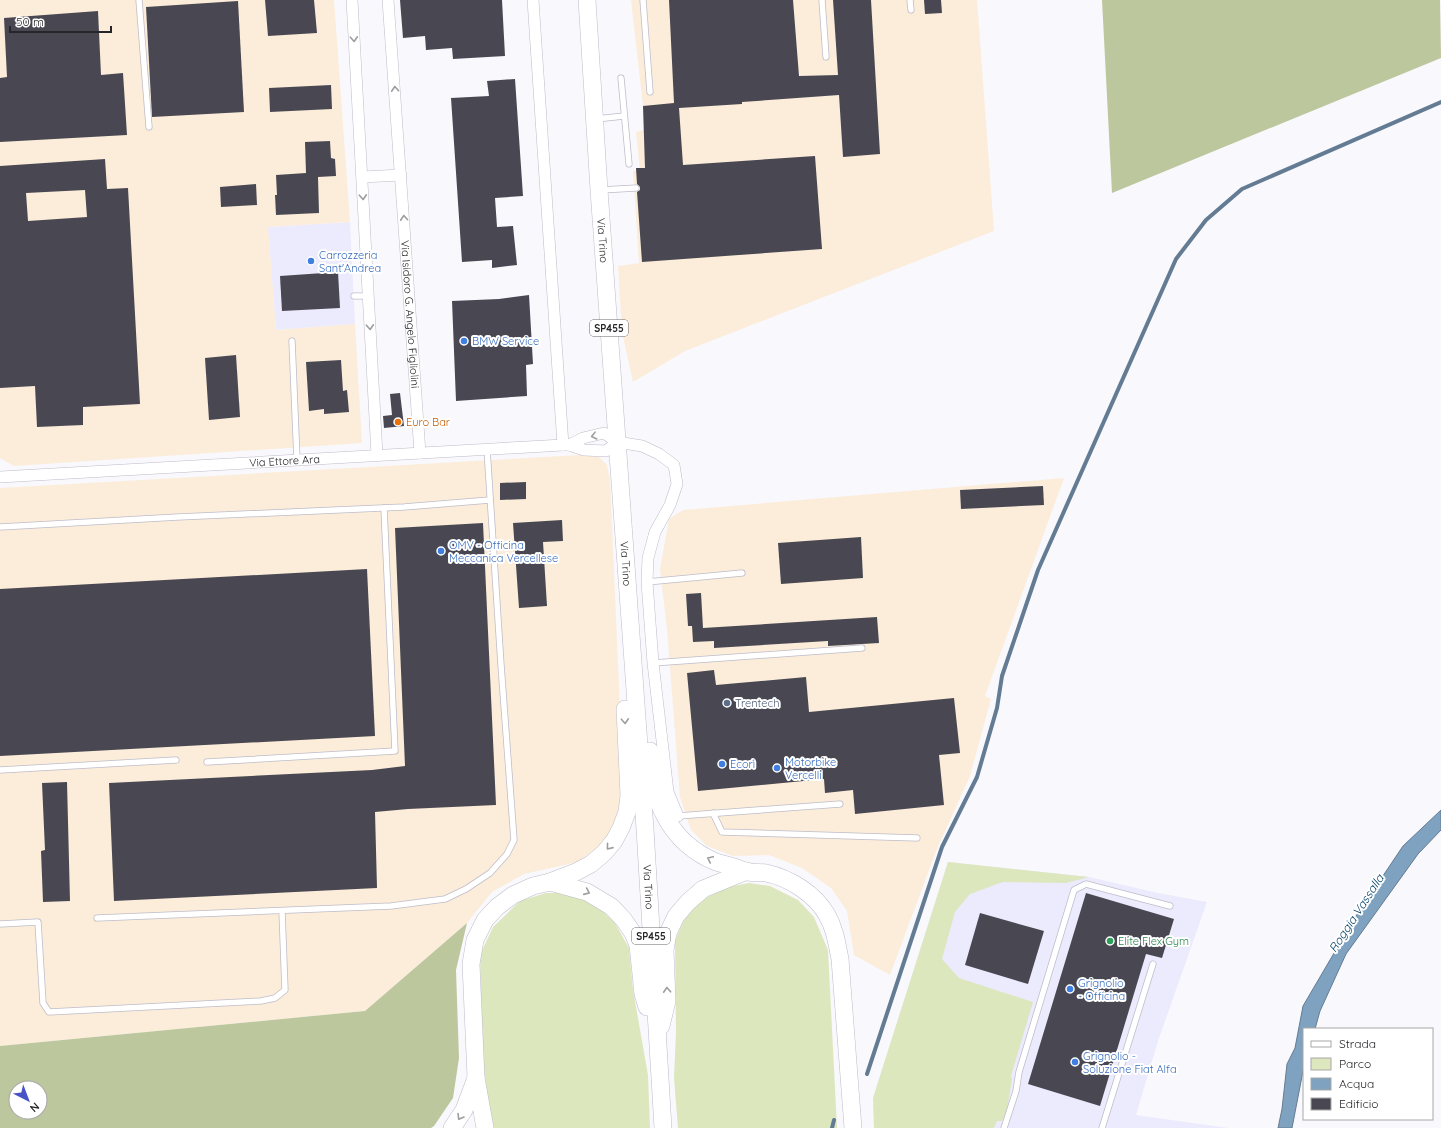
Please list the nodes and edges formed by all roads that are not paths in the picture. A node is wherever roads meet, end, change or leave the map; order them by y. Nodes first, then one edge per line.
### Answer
1 (139, 0) edge
2 (352, 0) edge
3 (388, 0) edge
4 (533, 0) edge
5 (587, 0) edge
6 (643, 0) edge
7 (822, 0) edge
8 (910, 0) edge
9 (911, 10) dead end
10 (826, 57) dead end
11 (621, 78) dead end
12 (650, 92) dead end
13 (624, 116) junction
14 (594, 120) junction
15 (149, 127) dead end
16 (629, 164) dead end
17 (401, 175) junction
18 (362, 178) junction
19 (636, 188) dead end
20 (598, 190) junction
21 (354, 296) dead end
22 (368, 296) junction
23 (292, 341) dead end
24 (617, 442) junction
25 (566, 445) junction
26 (487, 449) junction
27 (420, 453) junction
28 (377, 455) junction
29 (297, 460) junction
30 (0, 477) edge
31 (490, 500) junction
32 (384, 508) junction
33 (0, 527) edge
34 (742, 573) dead end
35 (647, 582) junction
36 (862, 648) dead end
37 (632, 655) junction
38 (653, 663) junction
39 (176, 760) dead end
40 (207, 762) dead end
41 (0, 770) edge
42 (840, 804) dead end
43 (713, 813) junction
44 (678, 816) joint
45 (917, 838) dead end
46 (747, 871) junction
47 (550, 882) junction
48 (1170, 906) dead end
49 (282, 911) junction
50 (97, 918) dead end
51 (0, 924) edge
52 (1153, 964) dead end
53 (657, 1042) junction
54 (476, 1078) junction
55 (452, 1128) edge
56 (485, 1128) edge
57 (663, 1128) edge
58 (853, 1128) edge
59 (1004, 1128) edge
60 (1102, 1128) edge

1 - 15 lane
2 -> 18 street
17 -> 3 street, Via Isidoro G. Angelo Figliolini
4 - 25 street
5 - 14 main road, Via Trino / SP455
6 - 12 lane
7 - 10 lane
8 - 9 lane
11 - 13 lane
13 - 14 lane
13 - 16 lane
14 - 20 main road, Via Trino / SP455
17 - 18 street
27 -> 17 street, Via Isidoro G. Angelo Figliolini
18 -> 22 street
19 - 20 lane
20 - 24 main road, Via Trino / SP455
21 - 22 lane
22 -> 28 street
23 - 29 lane
24 - 25 street, Via Ettore Ara
24 -> 25 street, Via Ettore Ara
24 - 35 street
24 - 37 main road, Via Trino / SP455
25 - 26 street, Via Ettore Ara
26 - 27 street, Via Ettore Ara
26 - 31 lane
27 - 28 street, Via Ettore Ara
28 - 29 street, Via Ettore Ara
29 - 30 street, Via Ettore Ara
31 - 32 lane
31 - 49 lane
32 - 33 lane
32 - 40 lane
34 - 35 lane
35 - 38 street
36 - 38 lane
46 -> 37 main road
37 -> 47 main road
37 - 53 main road, Via Trino / SP455
38 - 44 street
39 - 41 lane
42 - 43 lane
43 - 44 lane
43 - 45 lane
53 -> 46 main road
46 - 58 main road
47 -> 53 main road
47 - 54 main road
48 - 59 lane
49 - 50 lane
49 - 51 lane
52 - 60 lane
53 - 57 main road, Via Trino / SP455
54 -> 55 main road
54 - 56 main road

